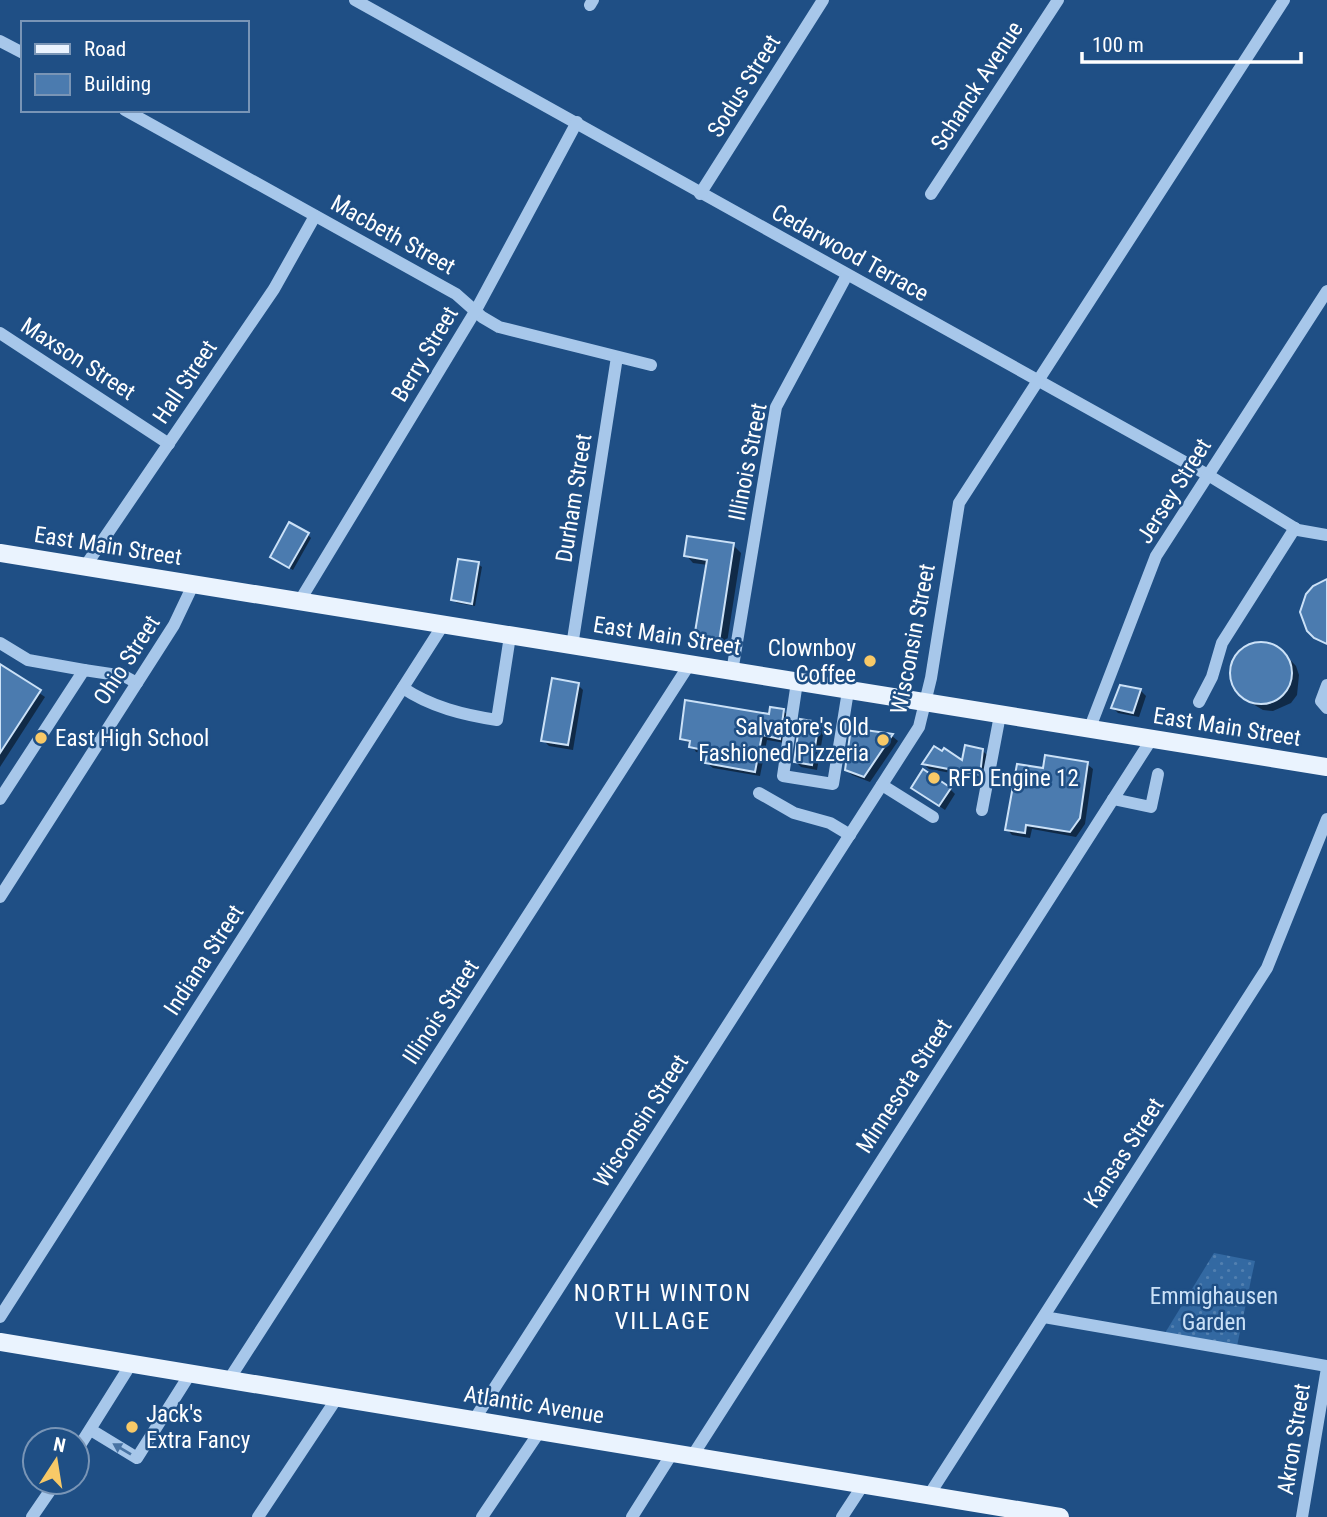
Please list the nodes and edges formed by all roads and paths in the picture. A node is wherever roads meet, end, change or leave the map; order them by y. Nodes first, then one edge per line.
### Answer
1 (355, 0) edge
2 (823, 0) edge
3 (1058, 0) edge
4 (1284, 0) edge
5 (0, 41) edge
6 (21, 52) edge
7 (129, 112) edge
8 (577, 122) junction
9 (700, 194) junction
10 (931, 194) dead end
11 (315, 216) junction
12 (847, 275) junction
13 (1327, 291) edge
14 (476, 310) junction
15 (0, 333) edge
16 (617, 357) junction
17 (651, 365) dead end
18 (1039, 382) junction
19 (169, 444) junction
20 (1208, 475) junction
21 (1295, 528) junction
22 (1327, 535) edge
23 (0, 554) edge
24 (84, 568) junction
25 (193, 585) junction
26 (299, 602) junction
27 (443, 625) junction
28 (510, 636) junction
29 (0, 643) edge
30 (572, 646) junction
31 (689, 665) junction
32 (84, 670) junction
33 (732, 672) junction
34 (797, 682) junction
35 (137, 683) junction
36 (1327, 685) edge
37 (403, 688) junction
38 (848, 691) junction
39 (1199, 702) dead end
40 (926, 703) junction
41 (1327, 708) edge
42 (1000, 715) junction
43 (1088, 730) junction
44 (1151, 740) junction
45 (1327, 767) edge
46 (1158, 774) dead end
47 (882, 785) junction
48 (759, 793) dead end
49 (0, 799) edge
50 (1113, 799) junction
51 (982, 810) dead end
52 (933, 817) dead end
53 (1327, 819) edge
54 (850, 835) junction
55 (0, 897) edge
56 (0, 1317) edge
57 (1044, 1318) junction
58 (0, 1342) edge
59 (131, 1364) junction
60 (1327, 1367) edge
61 (190, 1374) junction
62 (228, 1381) junction
63 (338, 1398) junction
64 (474, 1420) junction
65 (91, 1430) joint
66 (540, 1431) junction
67 (673, 1452) junction
68 (693, 1455) junction
69 (863, 1485) junction
70 (929, 1495) junction
71 (47, 1496) edge
72 (1017, 1514) edge
73 (33, 1517) edge
74 (258, 1517) edge
75 (482, 1517) edge
76 (632, 1517) edge
77 (842, 1517) edge
78 (1060, 1517) edge
79 (1302, 1517) edge

1 - 8 street, Cedarwood Terrace
2 - 9 street, Sodus Street
3 - 10 street, Schanck Avenue
4 - 18 street, Wisconsin Street
5 - 6 street
7 - 11 street, Macbeth Street
8 - 9 street, Cedarwood Terrace
8 - 14 street, Berry Street
9 - 12 street, Cedarwood Terrace
11 - 14 street, Macbeth Street
11 - 19 street, Hall Street
12 - 18 street, Cedarwood Terrace
12 - 33 street, Illinois Street
13 - 20 street, Jersey Street
14 - 16 street, Macbeth Street
14 - 26 street, Berry Street
15 - 19 street, Maxson Street
16 - 17 street, Macbeth Street
16 - 30 street, Durham Street
18 - 20 street, Cedarwood Terrace
18 - 40 street, Wisconsin Street
19 - 24 street, Hall Street
20 - 21 street, Cedarwood Terrace
20 - 43 street, Jersey Street
21 - 22 street, Cedarwood Terrace
21 - 39 street
23 - 24 main road, East Main Street
24 - 25 main road, East Main Street
25 - 26 main road, East Main Street
25 - 35 street, Ohio Street
26 - 27 main road, East Main Street
27 - 28 main road, East Main Street
27 - 37 street, Indiana Street
28 - 30 main road, East Main Street
28 - 37 street
29 - 32 street
30 - 31 main road, East Main Street
31 - 33 main road, East Main Street
31 - 62 street, Illinois Street
32 - 35 street
32 - 49 street
33 - 34 main road, East Main Street
34 - 38 main road, East Main Street
34 - 38 street
35 - 55 street, Ohio Street
36 - 41 street
37 - 56 street, Indiana Street
38 - 40 main road, East Main Street
40 - 42 main road, East Main Street
40 - 47 street, Wisconsin Street
42 - 43 main road, East Main Street
42 - 51 street
43 - 44 main road, East Main Street
44 - 45 main road, East Main Street
44 - 50 street, Minnesota Street
46 - 50 street
47 - 52 street
47 - 54 street, Wisconsin Street
48 - 54 street
50 - 68 street, Minnesota Street
53 - 57 street, Kansas Street
54 - 64 street, Wisconsin Street
57 - 60 street
57 - 70 street, Kansas Street
58 - 59 main road, Atlantic Avenue
59 - 61 main road, Atlantic Avenue
59 - 65 street
60 - 79 street, Akron Street
61 - 62 main road, Atlantic Avenue
61 -> 65 street
62 - 63 main road, Atlantic Avenue
63 - 64 main road, Atlantic Avenue
63 - 74 street
64 - 66 main road, Atlantic Avenue
66 - 67 main road, Atlantic Avenue
66 - 75 street
67 - 68 main road, Atlantic Avenue
67 - 76 street
68 - 69 main road, Atlantic Avenue
69 - 70 main road, Atlantic Avenue
69 - 77 street
70 - 72 main road, Atlantic Avenue
71 - 73 street
72 - 78 main road, Atlantic Avenue

